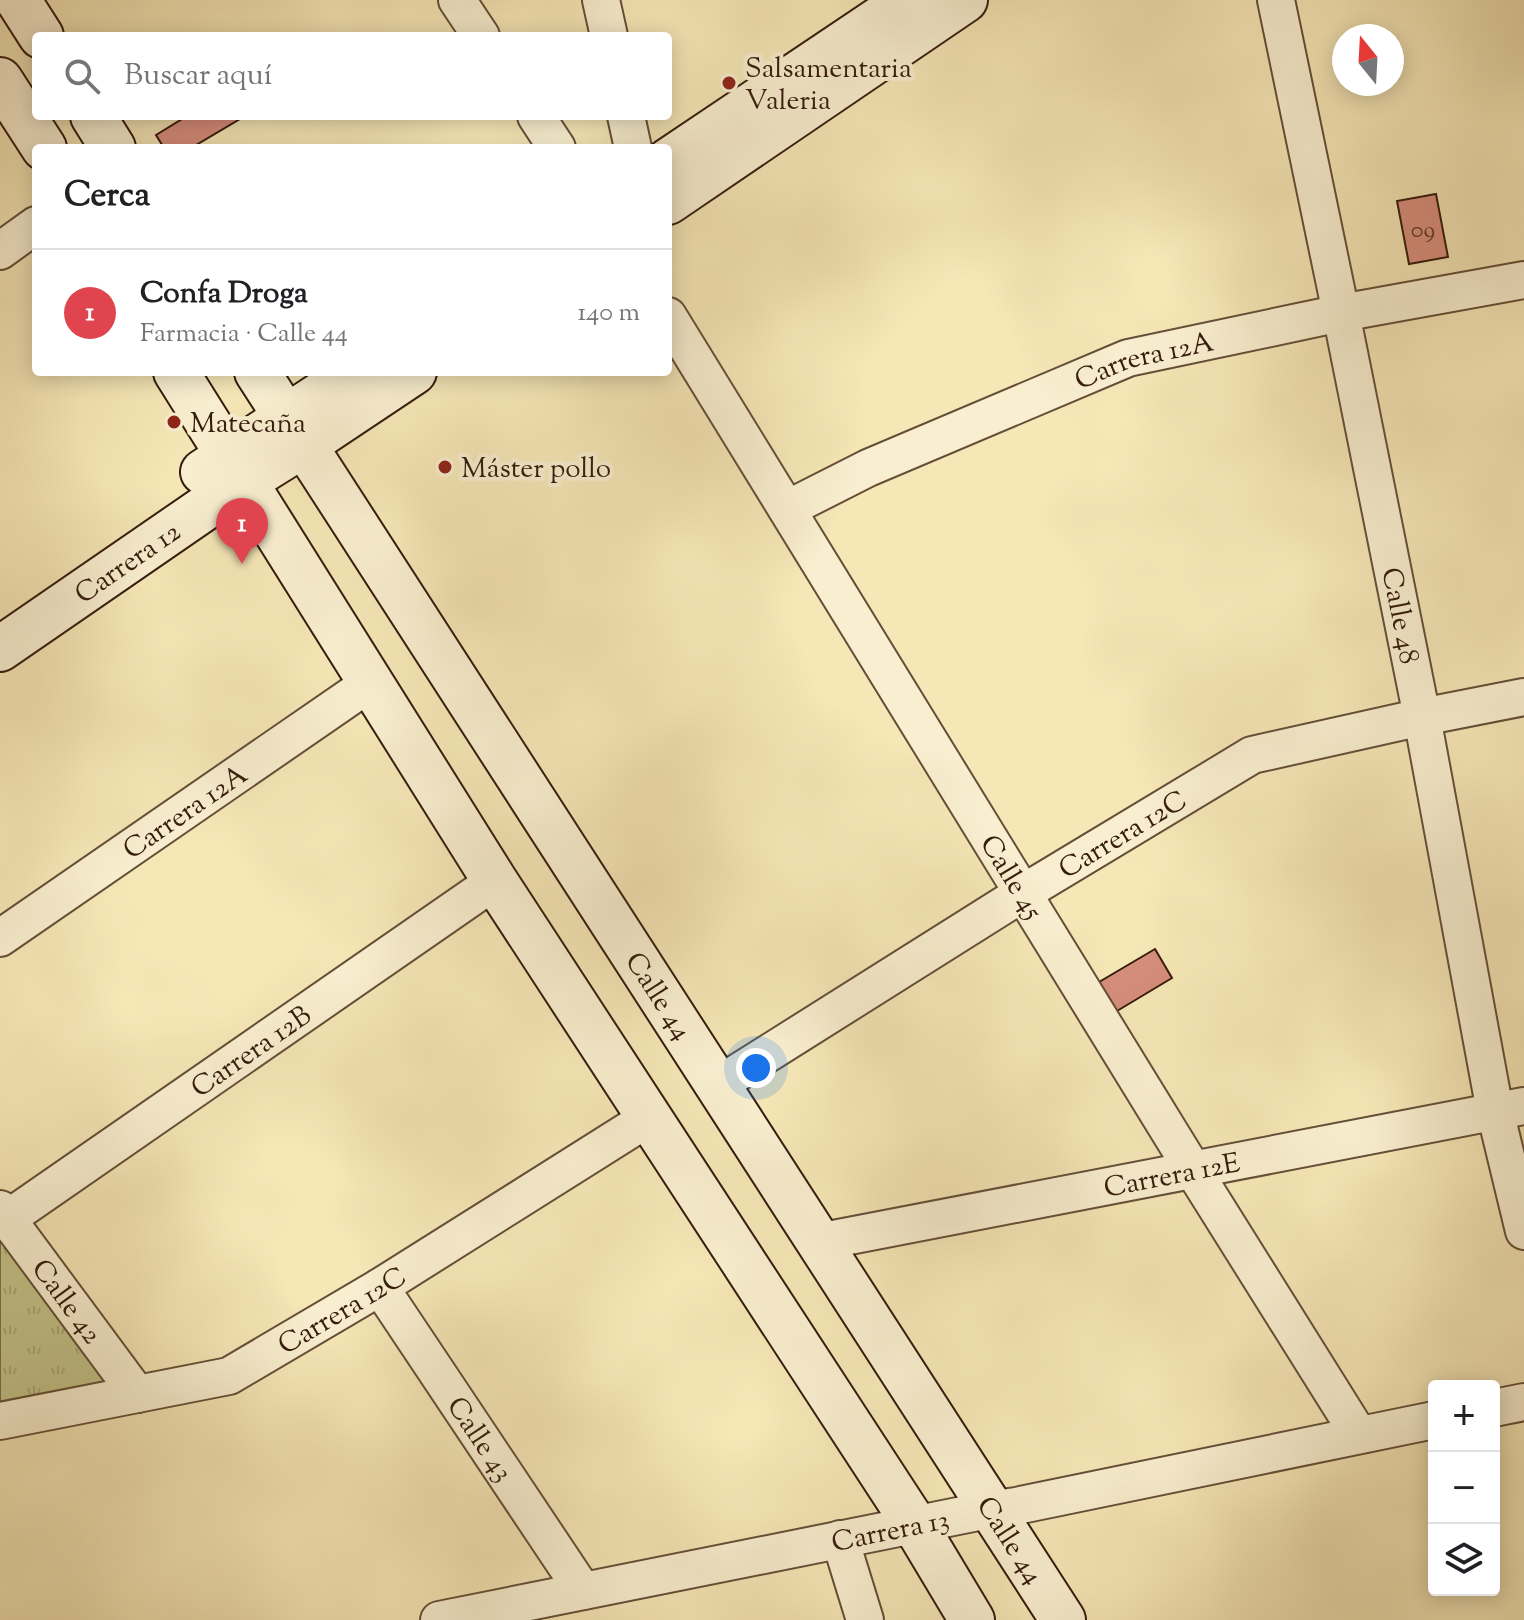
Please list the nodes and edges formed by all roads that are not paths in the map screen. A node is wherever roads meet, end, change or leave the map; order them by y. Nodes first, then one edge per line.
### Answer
1 (18, 0) edge
2 (457, 0) edge
3 (601, 0) edge
4 (908, 0) edge
5 (965, 0) edge
6 (1276, 0) edge
7 (38, 32) edge
8 (478, 32) edge
9 (608, 32) edge
10 (0, 80) edge
11 (96, 120) edge
12 (539, 120) edge
13 (627, 120) edge
14 (41, 144) edge
15 (110, 144) edge
16 (554, 144) edge
17 (632, 144) edge
18 (672, 158) edge
19 (672, 199) edge
20 (32, 228) edge
21 (0, 251) edge
22 (1524, 280) edge
23 (1341, 313) junction
24 (672, 322) edge
25 (178, 376) edge
26 (260, 376) edge
27 (351, 376) edge
28 (406, 376) edge
29 (295, 431) junction
30 (236, 469) junction
31 (787, 509) junction
32 (0, 612) edge
33 (0, 649) edge
34 (370, 683) junction
35 (1524, 697) edge
36 (1422, 717) junction
37 (495, 881) junction
38 (1023, 893) junction
39 (0, 938) edge
40 (718, 1085) junction
41 (1510, 1108) edge
42 (650, 1117) junction
43 (1193, 1170) junction
44 (4, 1214) edge
45 (1524, 1231) edge
46 (818, 1242) junction
47 (380, 1287) junction
48 (137, 1394) junction
49 (1524, 1402) edge
50 (1500, 1407) edge
51 (0, 1421) edge
52 (1428, 1421) edge
53 (1359, 1435) junction
54 (993, 1509) junction
55 (915, 1525) junction
56 (840, 1539) junction
57 (583, 1591) junction
58 (439, 1620) edge
59 (865, 1620) edge
60 (972, 1620) edge
61 (1063, 1620) edge

1 - 7 main road
2 - 8 street
3 - 9 street
4 - 18 main road
5 - 19 main road
6 - 23 street, Calle 48
10 - 14 main road
11 - 15 main road
12 - 16 street
13 - 17 street
20 - 21 street
22 - 23 street, Carrera 12A
23 - 31 street, Carrera 12A
23 - 36 street, Calle 48
24 - 31 street, Calle 45
25 - 30 main road
26 - 29 main road, Calle 44
27 - 29 main road, Carrera 12
28 - 29 main road, Carrera 12
29 - 30 main road, Carrera 12
29 - 40 main road, Calle 44
30 - 32 main road, Carrera 12
30 - 33 main road, Carrera 12
30 - 34 main road
31 - 38 street, Calle 45
34 - 37 main road
34 - 39 street, Carrera 12A
35 - 36 street, Carrera 12C
36 - 38 street, Carrera 12C
36 - 41 street, Calle 48
37 - 42 main road
37 - 44 street, Carrera 12B
38 - 40 street, Carrera 12C
38 - 43 street, Calle 45
40 - 46 main road, Calle 44
41 - 43 street, Carrera 12E
41 - 45 street, Calle 48
42 - 47 street, Carrera 12C
42 - 55 main road
43 - 46 street, Carrera 12E
43 - 53 street, Calle 45
44 - 48 street, Calle 42
46 - 54 main road, Calle 44
47 - 48 street, Carrera 12C
47 - 57 street, Calle 43
48 - 51 street, Carrera 12C
49 - 50 street
52 - 53 street, Carrera 13
53 - 54 street, Carrera 13
54 - 55 street, Carrera 13
54 - 61 main road, Calle 44
55 - 56 street, Carrera 13
55 - 60 main road
56 - 57 street, Carrera 13
56 - 59 street
57 - 58 street, Carrera 13

